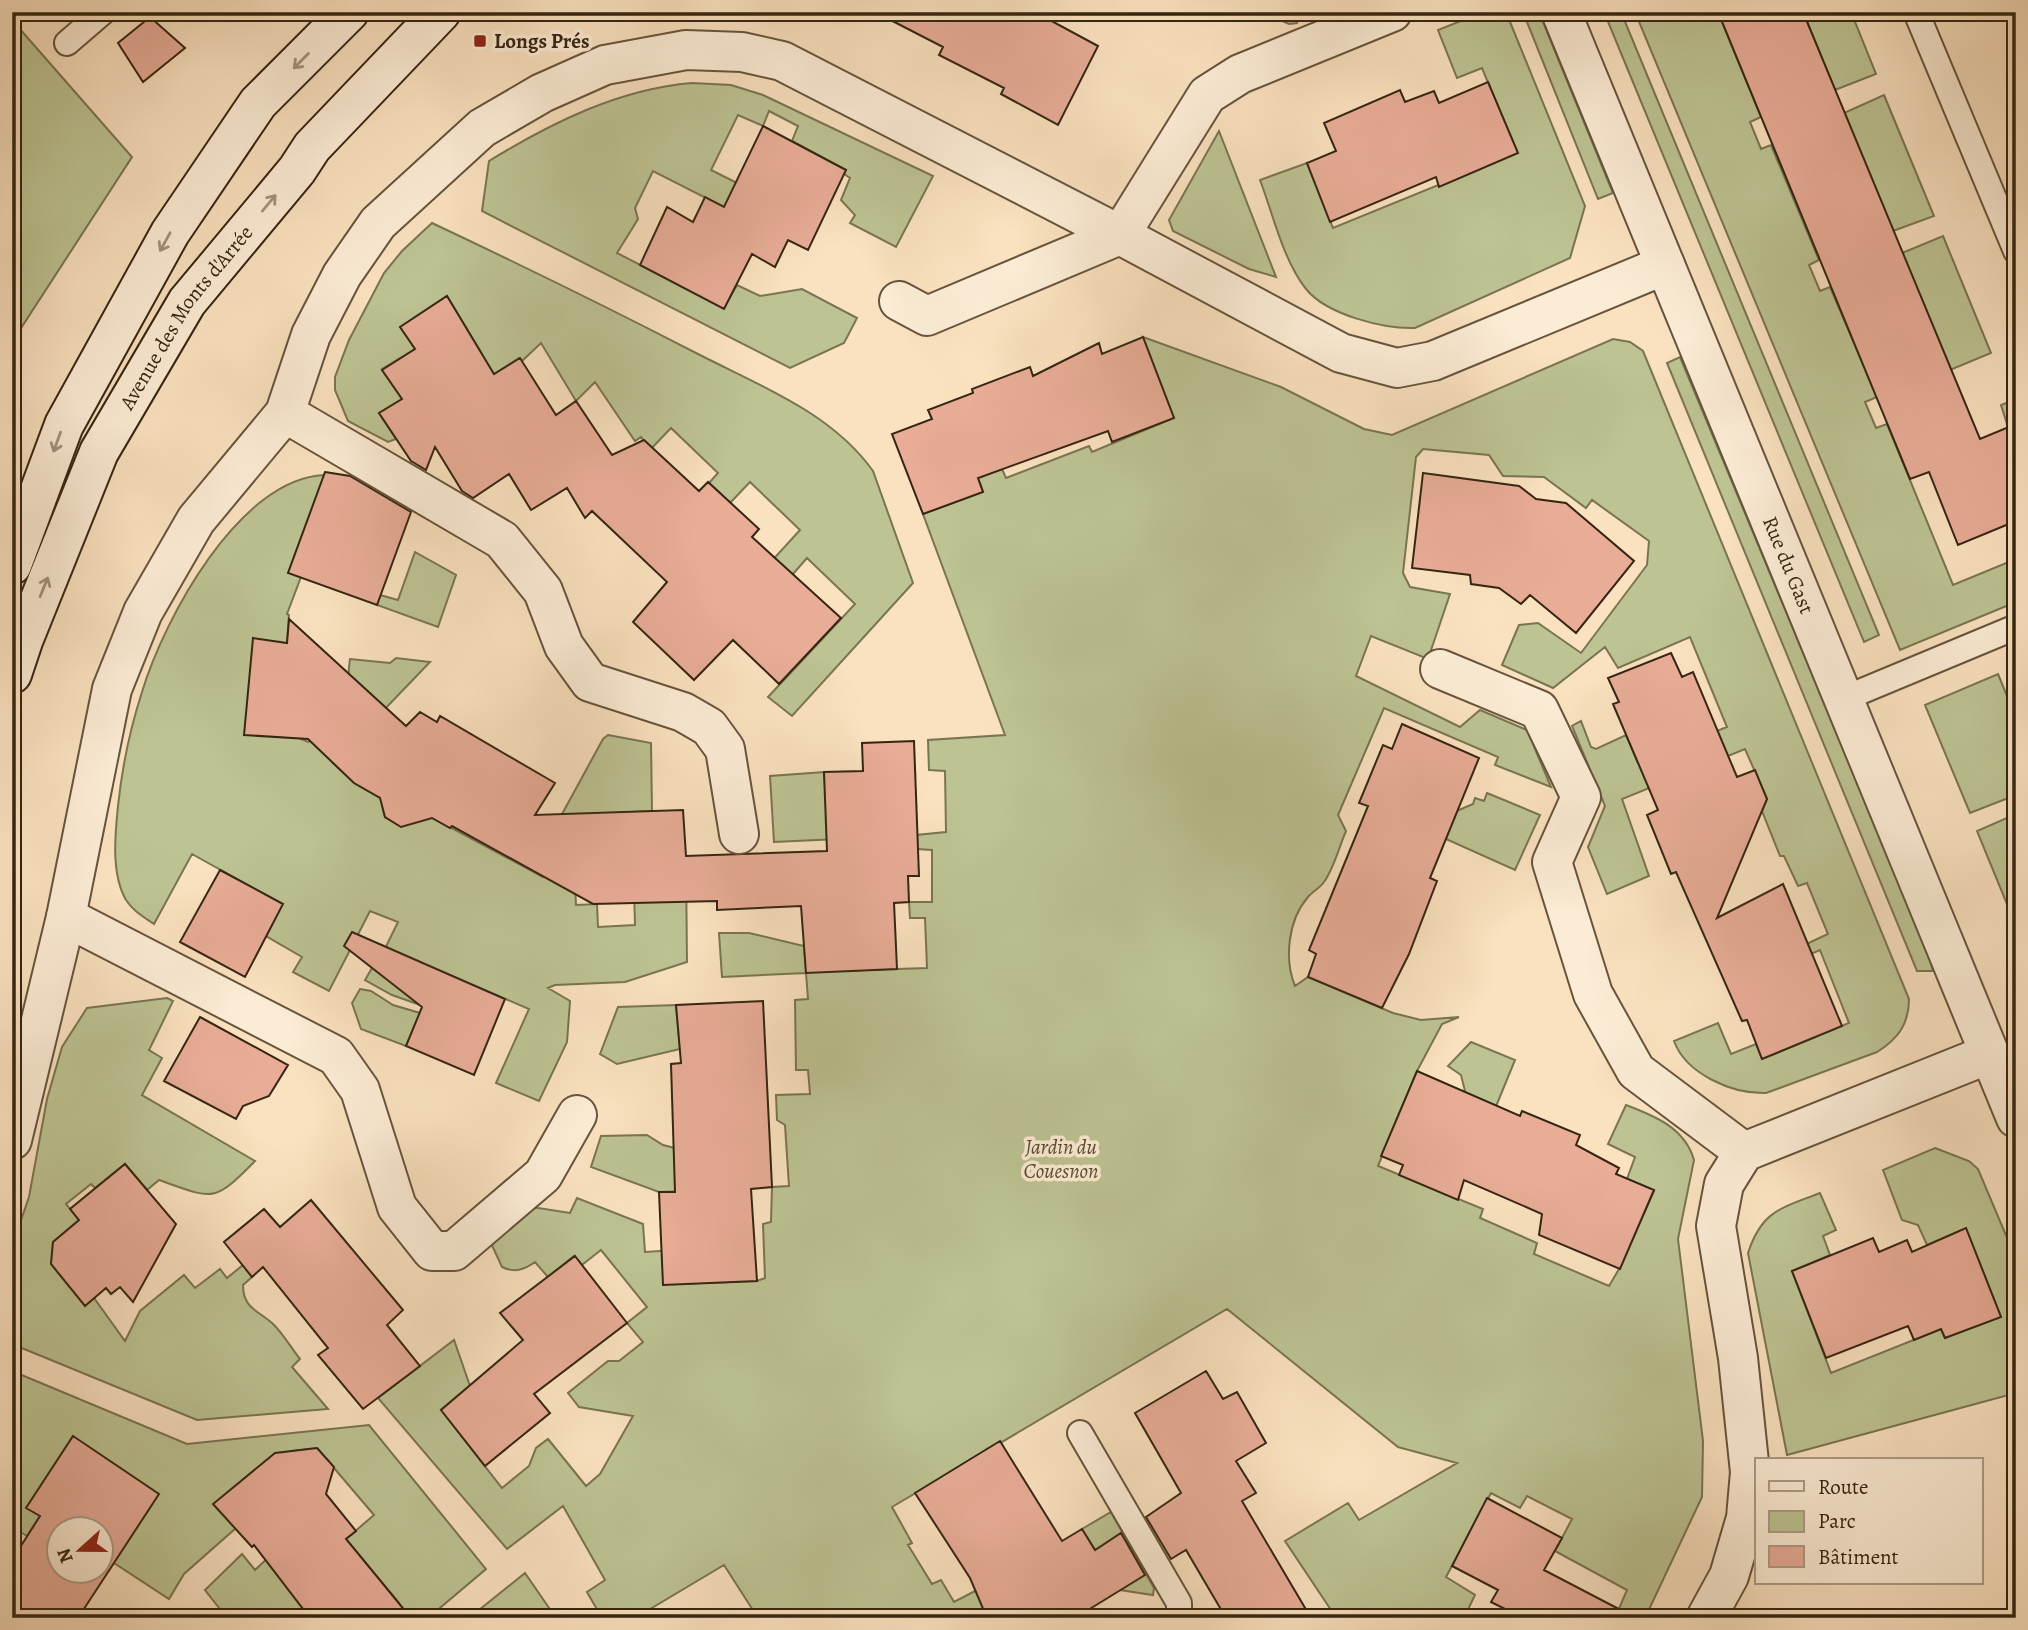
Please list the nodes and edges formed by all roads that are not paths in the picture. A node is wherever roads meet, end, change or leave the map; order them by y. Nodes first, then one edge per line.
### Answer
1 (103, 12) edge
2 (349, 12) edge
3 (441, 12) edge
4 (1392, 12) edge
5 (1561, 12) edge
6 (1916, 12) edge
7 (67, 43) dead end
8 (1121, 235) junction
9 (2016, 251) edge
10 (1665, 265) junction
11 (899, 301) dead end
12 (285, 413) junction
13 (12, 565) edge
14 (2016, 626) edge
15 (1440, 669) dead end
16 (12, 674) edge
17 (1843, 699) junction
18 (739, 834) dead end
19 (66, 918) junction
20 (1989, 1054) junction
21 (577, 1115) dead end
22 (2016, 1118) edge
23 (12, 1140) edge
24 (1744, 1152) junction
25 (1080, 1433) dead end
26 (1180, 1618) edge
27 (1706, 1618) edge

1 - 7 lane
2 -> 13 street
16 -> 3 street, Avenue des Monts d'Arrée
4 - 8 street
5 - 10 street, Rue du Gast
6 - 9 lane
8 - 10 street
8 - 11 street
8 - 12 street
10 - 17 street, Rue du Gast
12 - 18 street
12 - 19 street
14 - 17 lane
15 - 24 street
17 - 20 street, Rue du Gast
19 - 21 street
19 - 23 street
20 - 22 street, Rue du Gast
20 - 24 street
24 - 27 street
25 - 26 lane

